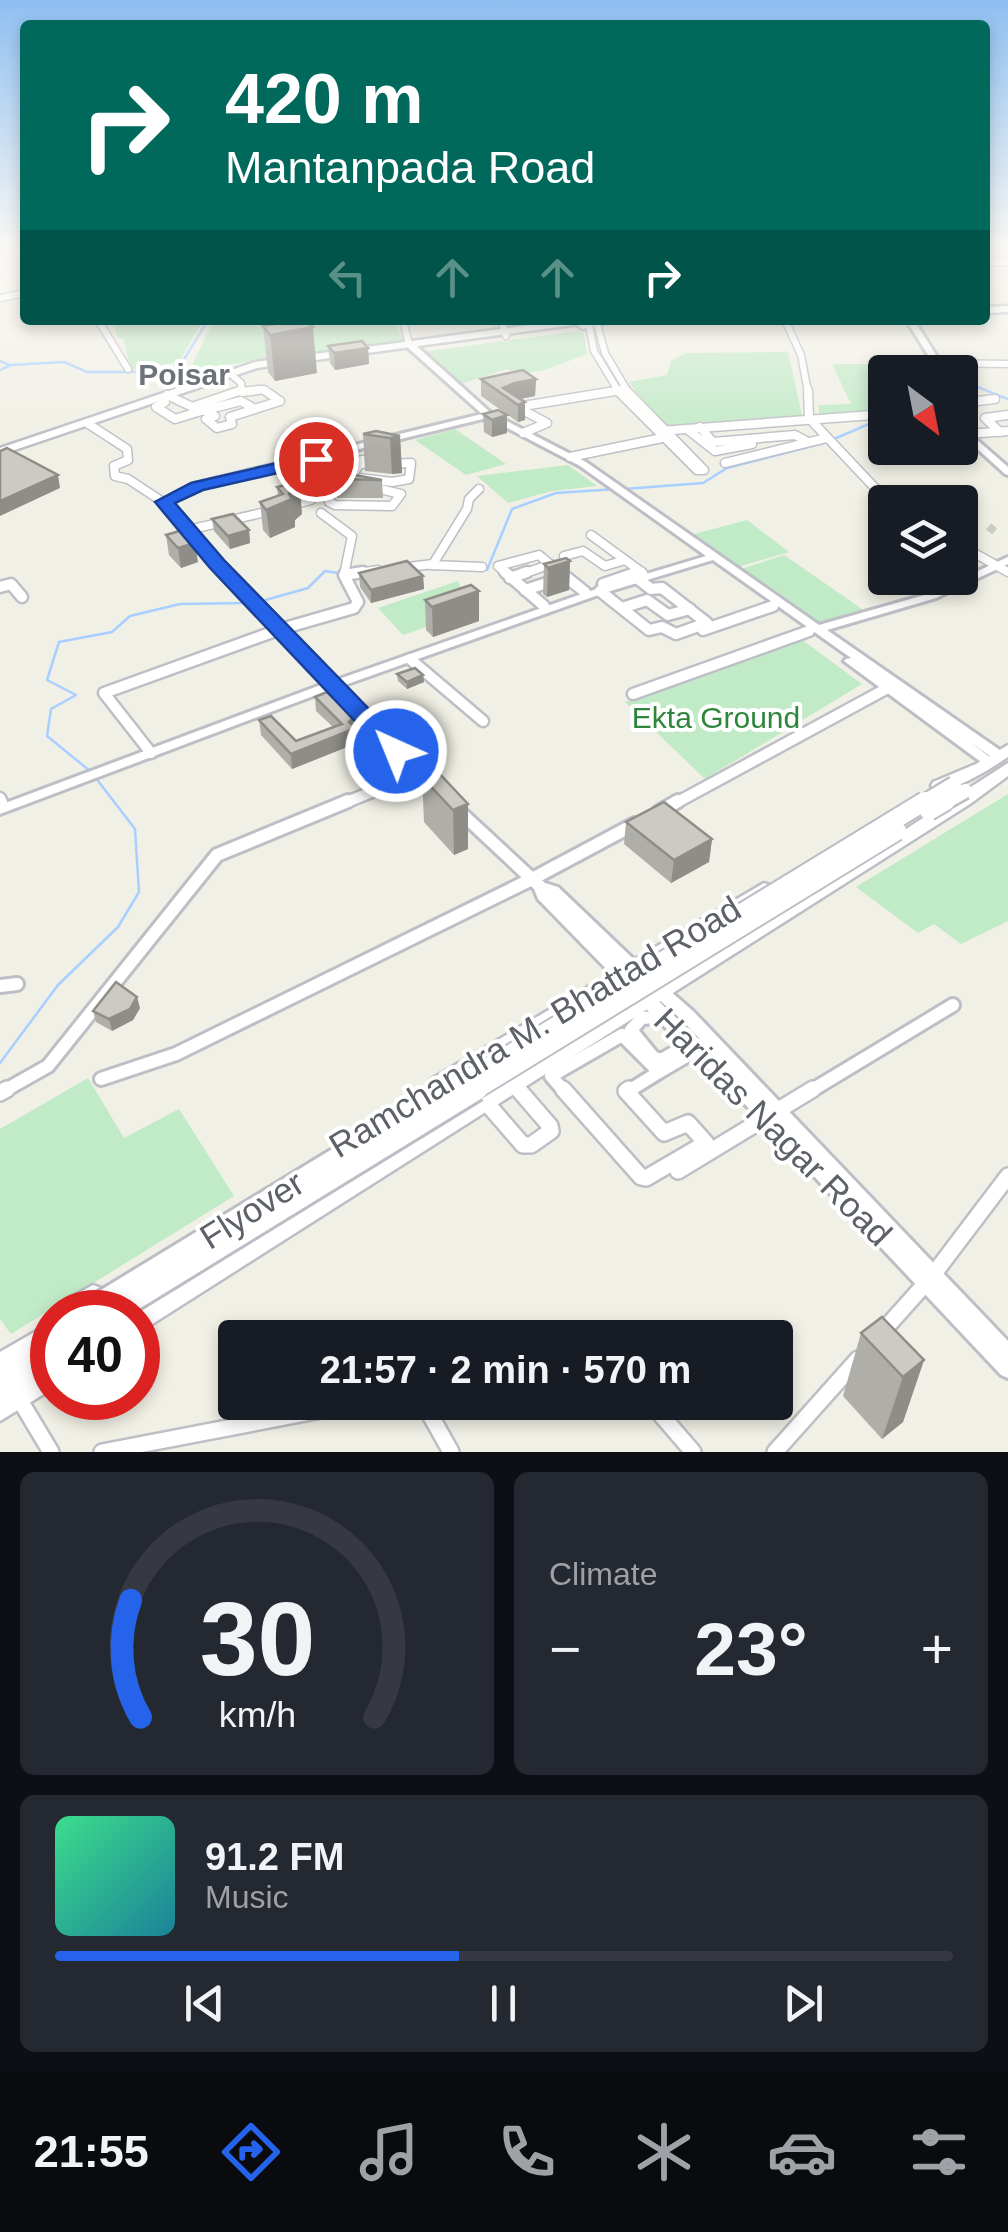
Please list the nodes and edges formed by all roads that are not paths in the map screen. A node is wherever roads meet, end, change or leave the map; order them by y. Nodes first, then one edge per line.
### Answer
1 (101, 325) edge
2 (403, 325) edge
3 (550, 325) edge
4 (597, 325) edge
5 (787, 325) edge
6 (913, 325) edge
7 (504, 329) edge
8 (409, 346) junction
9 (932, 355) edge
10 (978, 364) edge
11 (1008, 364) edge
12 (263, 366) junction
13 (128, 370) dead end
14 (233, 376) junction
15 (199, 384) junction
16 (624, 390) junction
17 (242, 392) junction
18 (166, 398) junction
19 (978, 402) edge
20 (1008, 404) edge
21 (258, 408) junction
22 (199, 412) junction
23 (868, 414) edge
24 (488, 415) junction
25 (1008, 416) edge
26 (810, 418) junction
27 (84, 424) junction
28 (700, 427) junction
29 (686, 429) junction
30 (978, 431) edge
31 (1004, 432) edge
32 (524, 433) junction
33 (661, 434) junction
34 (826, 438) junction
35 (808, 442) junction
36 (754, 444) dead end
37 (978, 445) edge
38 (364, 447) junction
39 (0, 455) edge
40 (570, 457) junction
41 (376, 458) junction
42 (725, 463) dead end
43 (310, 465) junction
44 (1008, 472) edge
45 (877, 485) edge
46 (479, 489) dead end
47 (311, 500) dead end
48 (164, 502) junction
49 (321, 513) dead end
50 (188, 530) junction
51 (591, 535) dead end
52 (978, 554) edge
53 (564, 556) edge
54 (709, 556) junction
55 (625, 560) junction
56 (551, 564) junction
57 (430, 565) junction
58 (1004, 566) edge
59 (482, 568) dead end
60 (344, 575) junction
61 (641, 575) junction
62 (566, 577) junction
63 (510, 578) junction
64 (0, 587) edge
65 (598, 588) junction
66 (525, 590) junction
67 (22, 597) dead end
68 (544, 606) junction
69 (773, 606) junction
70 (622, 608) junction
71 (690, 609) junction
72 (281, 629) junction
73 (814, 630) junction
74 (676, 639) dead end
75 (652, 640) dead end
76 (410, 659) junction
77 (330, 682) junction
78 (891, 686) junction
79 (633, 694) dead end
80 (484, 720) dead end
81 (148, 751) junction
82 (997, 763) edge
83 (418, 772) junction
84 (959, 788) junction
85 (0, 803) edge
86 (536, 883) junction
87 (626, 971) junction
88 (16, 984) dead end
89 (0, 986) edge
90 (657, 1004) junction
91 (953, 1005) dead end
92 (696, 1045) junction
93 (659, 1072) junction
94 (101, 1079) dead end
95 (513, 1083) junction
96 (0, 1093) edge
97 (484, 1100) junction
98 (772, 1114) junction
99 (678, 1171) dead end
100 (1008, 1176) edge
101 (929, 1278) junction
102 (103, 1290) edge
103 (123, 1290) edge
104 (149, 1290) edge
105 (160, 1306) edge
106 (30, 1335) edge
107 (30, 1347) edge
108 (0, 1353) edge
109 (1008, 1356) edge
110 (0, 1365) edge
111 (1008, 1368) edge
112 (30, 1372) edge
113 (30, 1385) edge
114 (6, 1396) edge
115 (256, 1420) edge
116 (433, 1420) edge
117 (666, 1420) edge
118 (51, 1452) edge
119 (102, 1452) edge
120 (451, 1452) edge
121 (694, 1452) edge
122 (776, 1452) edge

1 - 13 street
2 - 8 street
3 - 7 main road
4 - 16 street
5 - 26 street
6 - 9 street
7 - 8 main road
8 - 12 main road
8 - 24 street
10 - 11 street
12 - 14 main road
12 - 15 main road
14 - 15 main road
14 - 17 street
15 - 18 main road
16 - 32 street
16 - 33 street
17 - 21 street
17 - 21 street
17 - 22 street
18 - 22 street
18 - 22 street
18 - 27 main road
19 - 20 street
21 - 22 street
21 - 22 street
23 - 26 street
24 - 32 street
24 - 38 street
25 - 31 street
26 - 28 street
26 - 34 street
27 - 39 main road
27 - 48 street
28 - 29 street
28 - 35 street
29 - 33 street
29 - 36 street
30 - 31 street
32 - 40 street
33 - 33 street
33 - 40 street
34 - 35 street
34 - 45 street
35 - 42 street
37 - 44 street
38 - 41 street
38 - 43 street
40 - 54 street
41 - 41 street
41 - 43 street
43 - 43 street
43 - 48 street
46 - 57 street
47 - 50 street
48 - 50 street, Haridas Nagar Road
49 - 60 street
50 - 72 street, Haridas Nagar Road
51 - 55 street
52 - 58 street
53 - 55 street
54 - 61 street
54 - 69 street
54 - 73 street
55 - 61 street
56 - 62 street
56 - 63 street
56 - 63 street
57 - 59 street
57 - 60 street
58 - 73 street
60 - 72 street
61 - 65 street
61 - 71 street
62 - 65 street
62 - 66 street
63 - 66 street
64 - 67 street
65 - 68 street
65 - 70 street
65 - 75 street
65 - 76 street
66 - 68 street
68 - 77 street
69 - 73 street
69 - 74 street
70 - 71 street
70 - 71 street
72 - 77 street, Haridas Nagar Road
72 - 81 street
73 - 78 street
73 - 79 street
76 - 77 street
76 - 80 street
77 - 81 street
77 - 83 street, Haridas Nagar Road
78 - 82 street
78 - 86 street
81 - 85 street
82 - 84 main road, Flyover
82 - 87 main road, Ramchandra M. Bhattad Road
82 - 90 main road, Ramchandra M. Bhattad Road
83 - 86 street, Haridas Nagar Road
83 - 96 street
84 - 103 main road, Flyover, bridge
84 - 104 main road, Flyover, bridge
86 - 87 street, Haridas Nagar Road
86 - 94 street
87 - 90 street, Haridas Nagar Road
87 - 102 main road, Ramchandra M. Bhattad Road
88 - 89 street
90 - 92 street, Haridas Nagar Road
90 - 92 street
90 - 95 main road, Ramchandra M. Bhattad Road
90 - 98 street, Haridas Nagar Road
91 - 98 street
92 - 93 street
92 - 98 street, Haridas Nagar Road
93 - 93 street
95 - 97 main road, Ramchandra M. Bhattad Road
95 - 97 street
97 - 105 main road, Ramchandra M. Bhattad Road
98 - 99 street
98 - 101 street, Haridas Nagar Road
100 - 101 street
101 - 109 street, Haridas Nagar Road
101 - 111 street, Haridas Nagar Road
101 - 122 street
106 - 108 main road
107 - 110 main road
112 - 114 main road
113 - 114 main road
114 - 118 street
115 - 119 street
116 - 120 street
117 - 121 street

